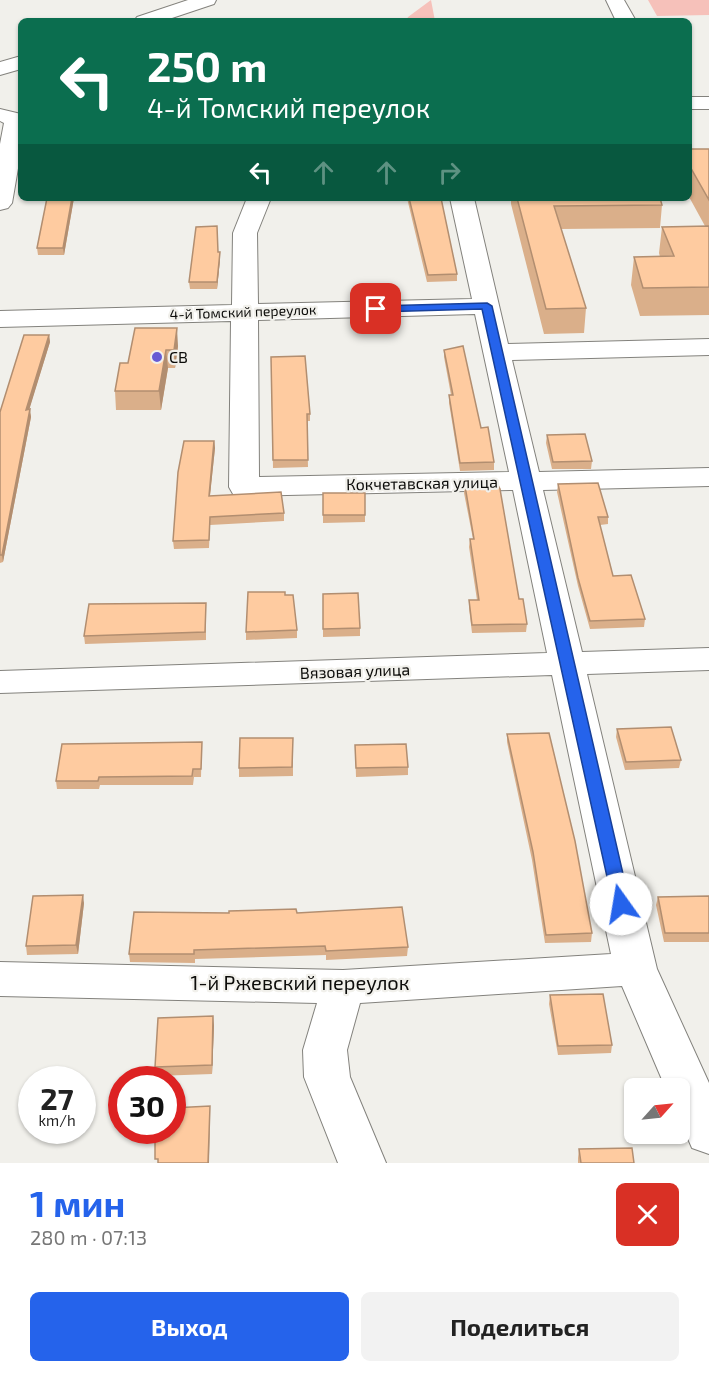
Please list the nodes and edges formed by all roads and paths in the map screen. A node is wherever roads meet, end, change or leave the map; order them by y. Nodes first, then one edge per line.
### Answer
1 (207, 0) edge
2 (615, 0) edge
3 (153, 18) edge
4 (624, 18) edge
5 (18, 63) edge
6 (0, 69) edge
7 (709, 103) edge
8 (692, 104) edge
9 (8, 119) edge
10 (258, 201) edge
11 (463, 201) edge
12 (0, 203) edge
13 (487, 306) junction
14 (244, 312) junction
15 (0, 319) edge
16 (709, 347) edge
17 (497, 352) junction
18 (709, 477) edge
19 (526, 481) junction
20 (709, 659) edge
21 (567, 664) junction
22 (0, 682) edge
23 (636, 969) junction
24 (0, 979) edge
25 (343, 987) junction
26 (709, 1134) edge
27 (362, 1163) edge

1 - 3 street
2 - 4 street
5 - 6 street
7 - 8 street
9 - 12 street
10 - 14 street
11 - 13 street
13 - 14 street, 4-й Томский переулок
13 - 17 street
14 - 15 street, 4-й Томский переулок
14 - 19 street, Кокчетавская улица
16 - 17 street
17 - 19 street
18 - 19 street, Кокчетавская улица
19 - 21 street
20 - 21 street, Вязовая улица
21 - 22 street, Вязовая улица
21 - 23 street
23 - 25 street, 1-й Ржевский переулок
23 - 26 street
24 - 25 street, 1-й Ржевский переулок
25 - 27 street

